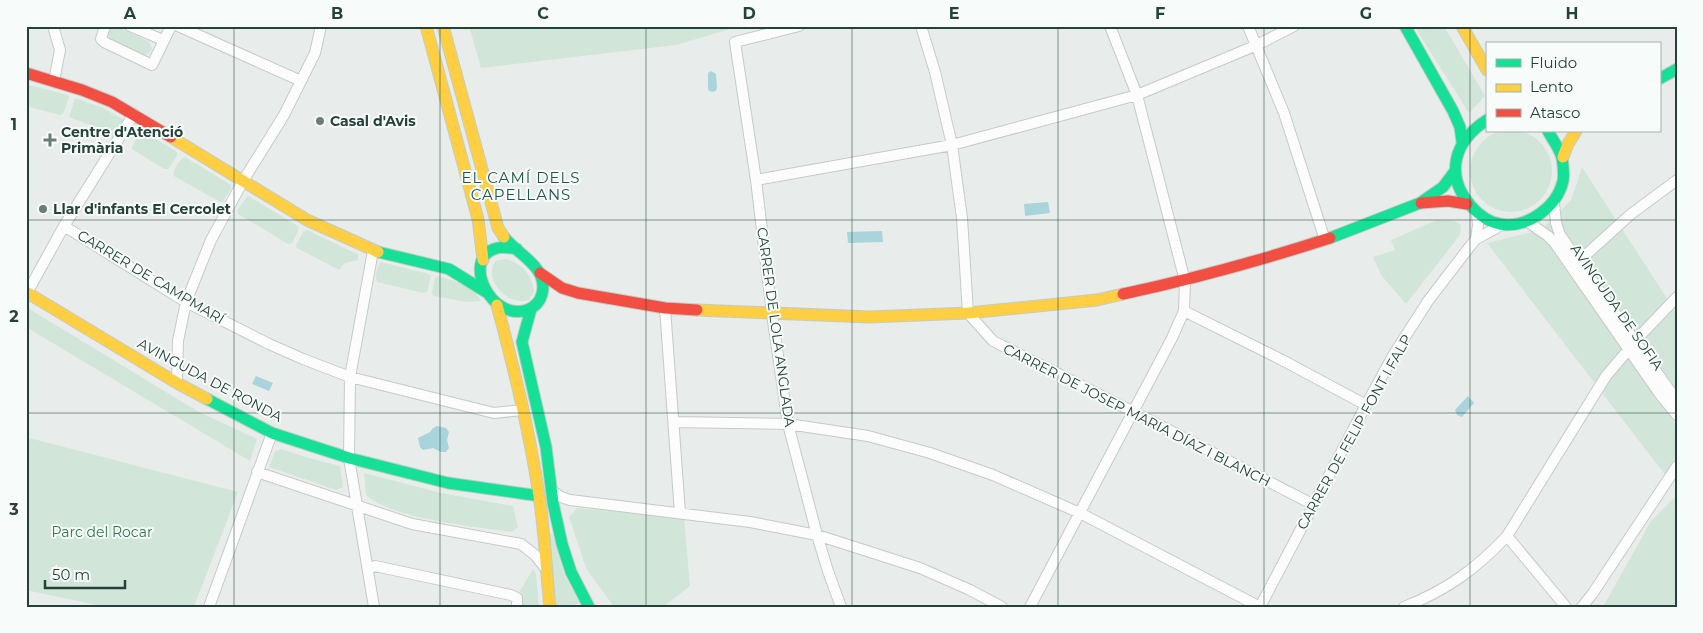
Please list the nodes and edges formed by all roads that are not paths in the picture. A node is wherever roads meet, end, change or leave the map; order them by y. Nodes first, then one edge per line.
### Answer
1 (53, 26) edge
2 (105, 26) edge
3 (130, 26) edge
4 (171, 26) edge
5 (178, 26) edge
6 (321, 26) edge
7 (426, 26) edge
8 (443, 26) edge
9 (799, 26) edge
10 (921, 26) edge
11 (1110, 26) edge
12 (1248, 26) edge
13 (1294, 26) edge
14 (1405, 26) edge
15 (1462, 26) edge
16 (163, 40) junction
17 (1257, 45) junction
18 (1486, 68) edge
19 (1677, 69) edge
20 (26, 73) edge
21 (1660, 78) edge
22 (54, 81) junction
23 (301, 81) junction
24 (1137, 95) junction
25 (134, 114) junction
26 (1486, 121) edge
27 (1549, 132) edge
28 (1575, 132) edge
29 (1462, 142) junction
30 (952, 145) junction
31 (1563, 158) junction
32 (1455, 170) junction
33 (756, 180) junction
34 (1677, 180) edge
35 (243, 181) junction
36 (1420, 203) junction
37 (1554, 203) junction
38 (1467, 204) junction
39 (1477, 214) junction
40 (1528, 222) junction
41 (1504, 224) junction
42 (64, 226) junction
43 (1476, 239) junction
44 (1325, 240) junction
45 (373, 250) junction
46 (517, 250) junction
47 (1579, 261) junction
48 (482, 262) junction
49 (449, 269) junction
50 (540, 273) junction
51 (1185, 281) junction
52 (27, 292) edge
53 (486, 292) junction
54 (578, 293) junction
55 (1677, 298) edge
56 (540, 299) junction
57 (186, 302) junction
58 (497, 305) junction
59 (665, 308) junction
60 (531, 309) junction
61 (1184, 311) junction
62 (968, 313) junction
63 (772, 314) junction
64 (1631, 345) junction
65 (350, 377) junction
66 (177, 383) junction
67 (1677, 401) edge
68 (1366, 406) junction
69 (523, 410) junction
70 (1134, 412) junction
71 (1677, 415) edge
72 (674, 422) junction
73 (788, 424) junction
74 (272, 433) junction
75 (349, 458) junction
76 (1677, 466) edge
77 (257, 472) junction
78 (551, 490) junction
79 (538, 494) junction
80 (570, 500) junction
81 (1314, 505) junction
82 (358, 506) junction
83 (680, 512) junction
84 (1080, 513) junction
85 (556, 516) junction
86 (817, 535) junction
87 (1507, 536) junction
88 (368, 569) junction
89 (546, 569) junction
90 (576, 585) junction
91 (209, 607) edge
92 (374, 607) edge
93 (517, 607) edge
94 (550, 607) edge
95 (589, 607) edge
96 (596, 607) edge
97 (841, 607) edge
98 (1002, 607) edge
99 (1030, 607) edge
100 (1260, 607) edge
101 (1404, 607) edge
102 (1566, 607) edge
103 (1582, 607) edge

1 - 22 street
2 - 16 street
3 - 16 street
4 - 16 street
5 - 23 street
6 - 23 street
7 - 48 street
8 - 46 street
9 - 33 street, CARRER DE LOLA ANGLADA
10 - 30 street
11 - 24 street
12 - 17 street
13 - 17 street
14 - 29 street
15 - 18 street
17 - 24 street
17 - 44 street
19 - 21 street
20 - 22 street
22 - 25 street
23 - 35 street
24 - 30 street
24 - 51 street
25 - 35 street
25 - 42 street
26 - 29 street
27 - 31 street
28 - 31 street
29 - 32 street
30 - 33 street
30 - 62 street
31 - 37 street
32 - 36 street
32 - 38 street
33 - 63 street, CARRER DE LOLA ANGLADA
34 - 47 street
35 - 45 street
35 - 57 street
36 - 38 street
36 - 44 street
37 - 40 street
37 - 47 street, AVINGUDA DE SOFIA
38 - 39 street
39 - 41 street
39 - 43 street
40 - 41 street
40 - 64 street, AVINGUDA DE SOFIA
41 - 43 street, CARRER DE FELIP FONT I FALP
42 - 52 street
42 - 57 street, CARRER DE CAMPMARÍ
43 - 68 street, CARRER DE FELIP FONT I FALP
44 - 51 street
45 - 49 street
45 - 65 street
46 - 48 street
46 - 50 street
47 - 64 street, AVINGUDA DE SOFIA
48 - 49 street
48 - 53 street
49 - 53 street
50 - 54 street
50 - 56 street
51 - 61 street
51 - 62 street
52 - 66 street, AVINGUDA DE RONDA
53 - 58 street
54 - 56 street
54 - 59 street
55 - 64 street
56 - 60 street
57 - 65 street, CARRER DE CAMPMARÍ
57 - 66 street
58 - 60 street
58 - 69 street
59 - 63 street
59 - 72 street
60 - 78 street
61 - 68 street
61 - 70 street
62 - 63 street
62 - 70 street, CARRER DE JOSEP MARIA DÍAZ I BLANCH
63 - 73 street, CARRER DE LOLA ANGLADA
64 - 67 street, AVINGUDA DE SOFIA
64 - 71 street, AVINGUDA DE SOFIA
64 - 87 street
65 - 69 street, CARRER DE CAMPMARÍ
65 - 75 street
66 - 74 street, AVINGUDA DE RONDA
68 - 81 street, CARRER DE FELIP FONT I FALP
69 - 79 street
70 - 81 street, CARRER DE JOSEP MARIA DÍAZ I BLANCH
70 - 84 street
72 - 73 street
72 - 83 street
73 - 84 street
73 - 86 street, CARRER DE LOLA ANGLADA
74 - 75 street, AVINGUDA DE RONDA
74 - 77 street
75 - 79 street, AVINGUDA DE RONDA
75 - 82 street
76 - 103 street
77 - 82 street
77 - 91 street
78 - 80 street
78 - 85 street
79 - 89 street
80 - 83 street
80 - 85 street
81 - 100 street, CARRER DE FELIP FONT I FALP
82 - 88 street
82 - 89 street
83 - 86 street
84 - 99 street
84 - 100 street
85 - 90 street
86 - 97 street, CARRER DE LOLA ANGLADA
86 - 98 street
87 - 101 street
87 - 102 street
88 - 92 street
88 - 93 street
89 - 94 street
90 - 95 street
90 - 96 street

